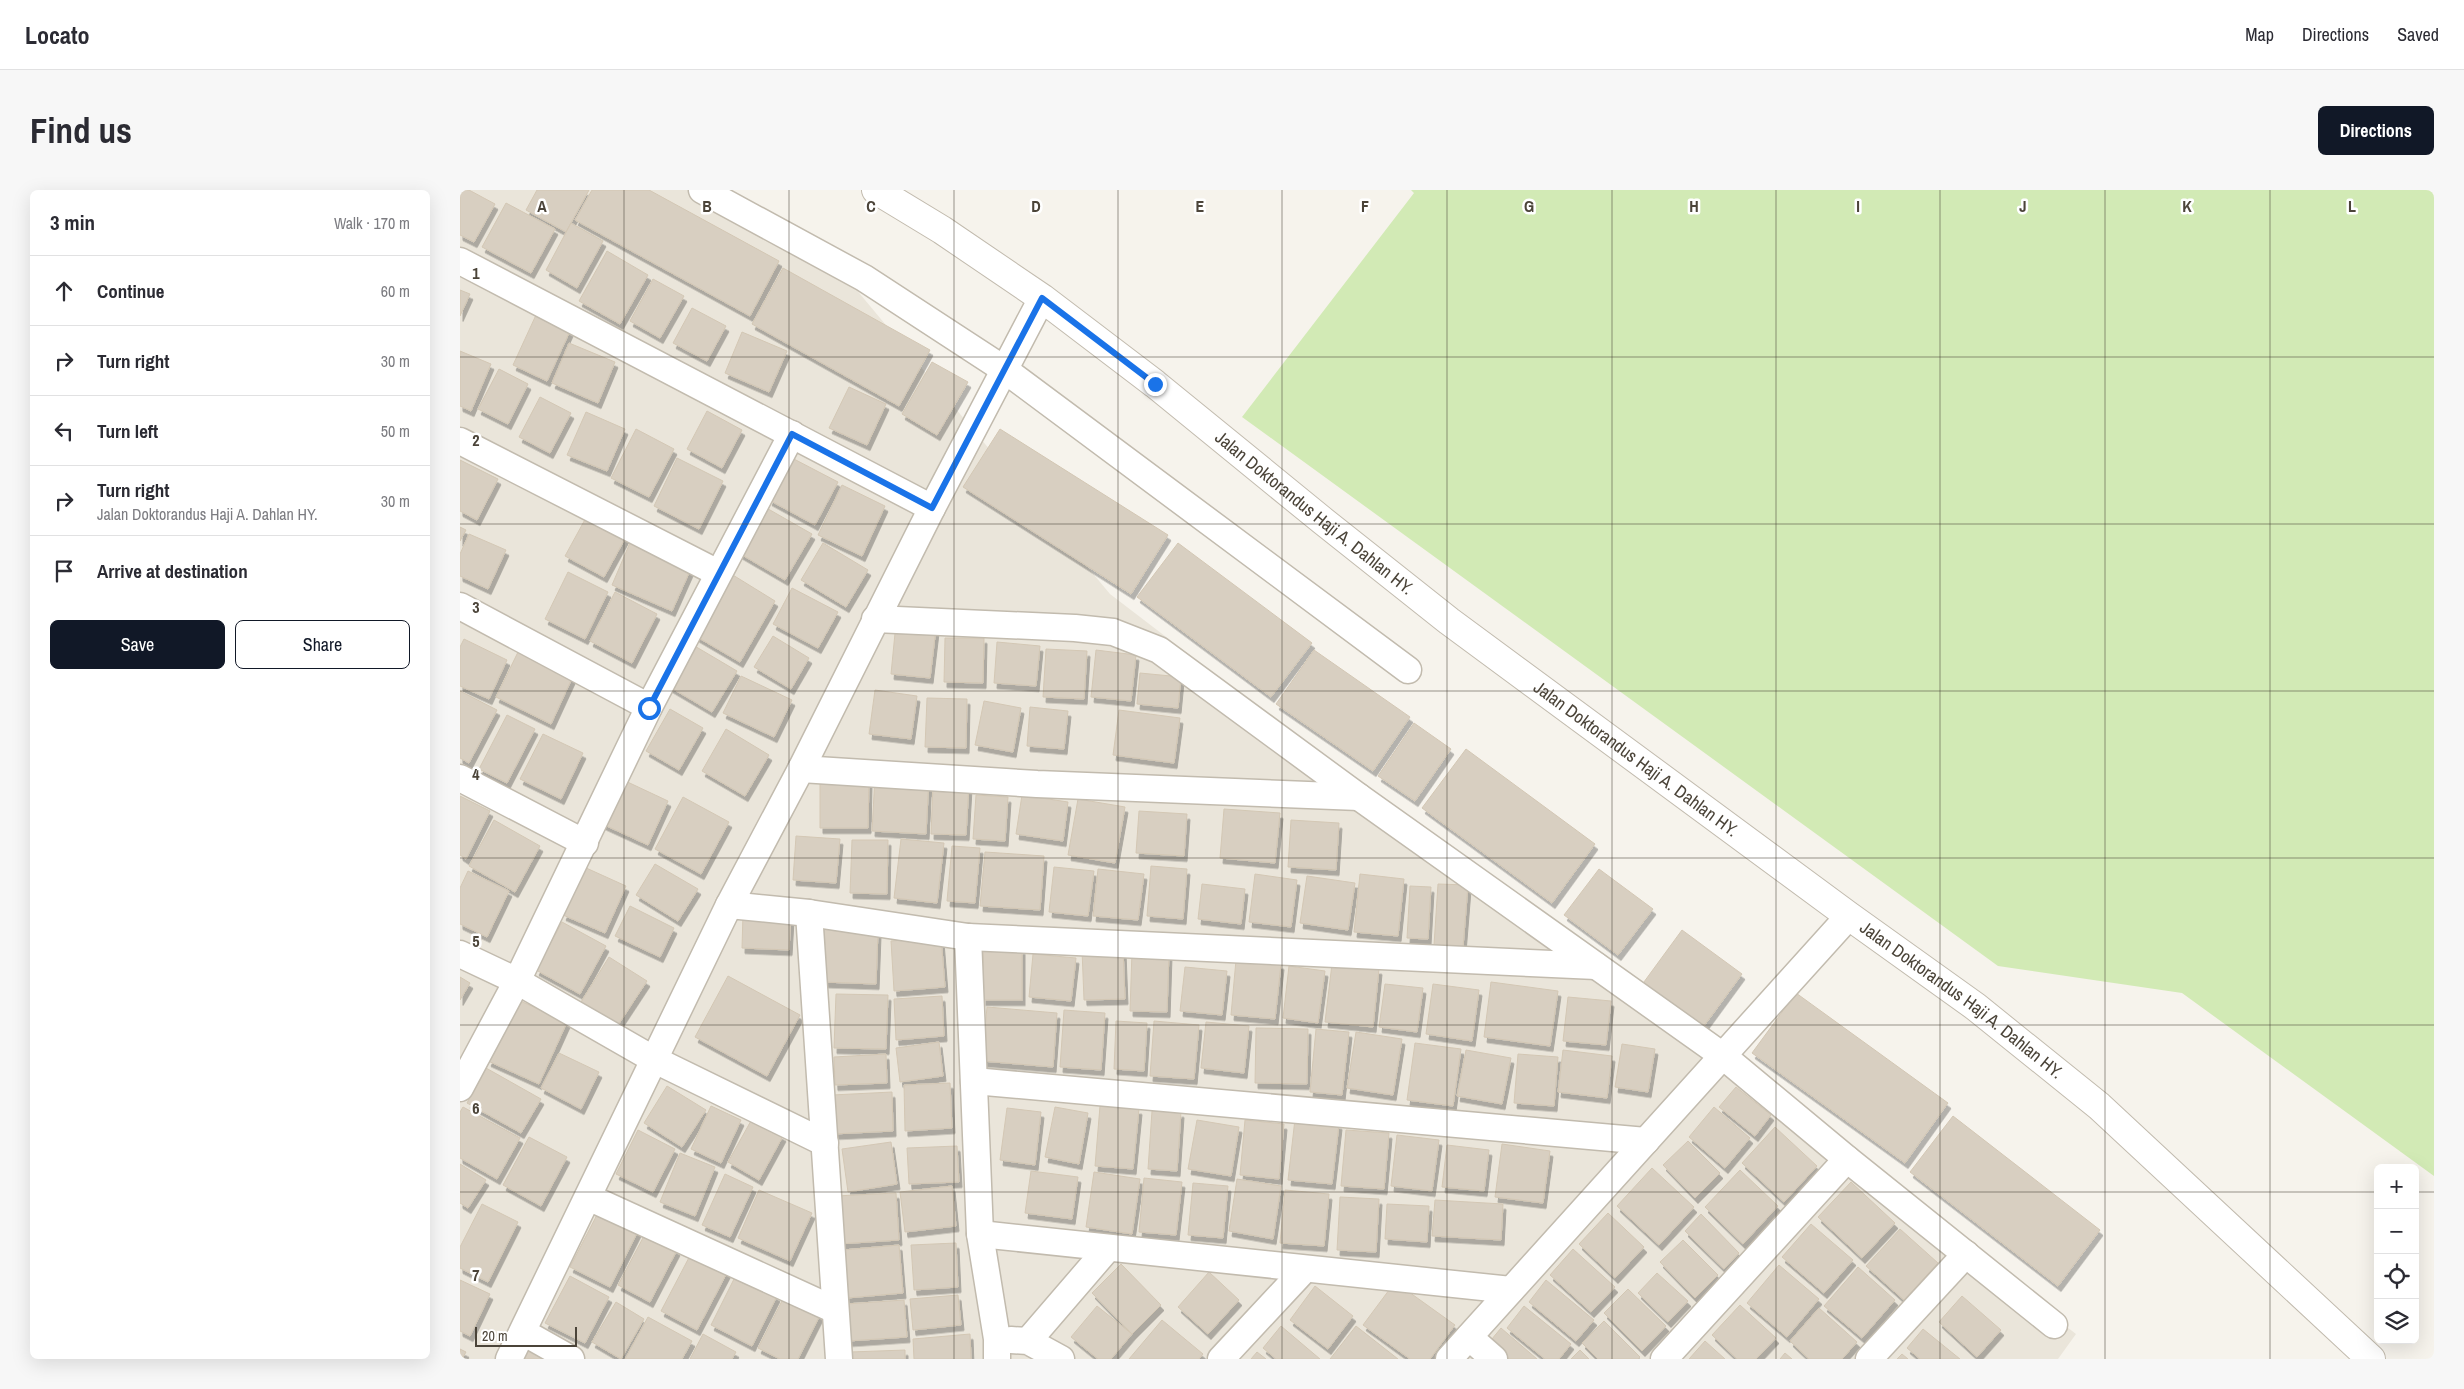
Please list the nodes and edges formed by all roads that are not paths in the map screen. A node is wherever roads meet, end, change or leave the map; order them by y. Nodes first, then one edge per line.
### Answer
1 (702, 190) edge
2 (876, 190) edge
3 (460, 261) edge
4 (1042, 298) junction
5 (1005, 370) junction
6 (792, 434) junction
7 (460, 442) edge
8 (932, 508) junction
9 (718, 573) junction
10 (460, 606) edge
11 (875, 619) junction
12 (1408, 670) dead end
13 (649, 708) junction
14 (801, 768) junction
15 (460, 778) edge
16 (1359, 797) junction
17 (585, 843) junction
18 (729, 905) junction
19 (809, 913) junction
20 (1849, 916) junction
21 (968, 936) junction
22 (460, 954) edge
23 (1596, 966) junction
24 (517, 981) junction
25 (1723, 1056) junction
26 (653, 1059) junction
27 (974, 1081) junction
28 (460, 1088) edge
29 (1646, 1141) junction
30 (826, 1143) junction
31 (1847, 1159) junction
32 (588, 1197) junction
33 (980, 1234) junction
34 (1108, 1248) junction
35 (1966, 1254) junction
36 (1304, 1270) junction
37 (1511, 1290) junction
38 (835, 1310) junction
39 (2054, 1324) dead end
40 (523, 1332) junction
41 (1469, 1336) junction
42 (1028, 1341) junction
43 (997, 1349) edge
44 (509, 1359) edge
45 (571, 1359) edge
46 (839, 1359) edge
47 (1061, 1359) edge
48 (1221, 1359) edge
49 (1449, 1359) edge
50 (1494, 1359) edge
51 (1664, 1359) edge
52 (1869, 1359) edge
53 (2371, 1359) edge

1 - 5 street
2 - 4 street, Jalan Doktorandus Haji A. Dahlan HY.
3 - 6 street
4 - 5 street
4 - 20 street, Jalan Doktorandus Haji A. Dahlan HY.
5 - 8 street
5 - 12 street
6 - 8 street
6 - 9 street
7 - 9 street
8 - 11 street
9 - 13 street
10 - 13 street
11 - 14 street
11 - 16 street
13 - 17 street
14 - 16 street
14 - 18 street
15 - 17 street
16 - 23 street
17 - 24 street
18 - 19 street
18 - 26 street
19 - 21 street
19 - 30 street
20 - 25 street
20 - 53 street, Jalan Doktorandus Haji A. Dahlan HY.
21 - 23 street
21 - 27 street
22 - 24 street
23 - 25 street
24 - 26 street
24 - 28 street
25 - 29 street
25 - 31 street
26 - 30 street
26 - 32 street
27 - 29 street
27 - 33 street
29 - 37 street
30 - 38 street
31 - 35 street
31 - 51 street
32 - 38 street
32 - 40 street
33 - 34 street
33 - 43 street
34 - 36 street
34 - 42 street
35 - 39 street
35 - 52 street
36 - 37 street
36 - 48 street
37 - 41 street
38 - 46 street
40 - 44 street
40 - 45 street
41 - 49 street
41 - 50 street
42 - 43 street
42 - 47 street

